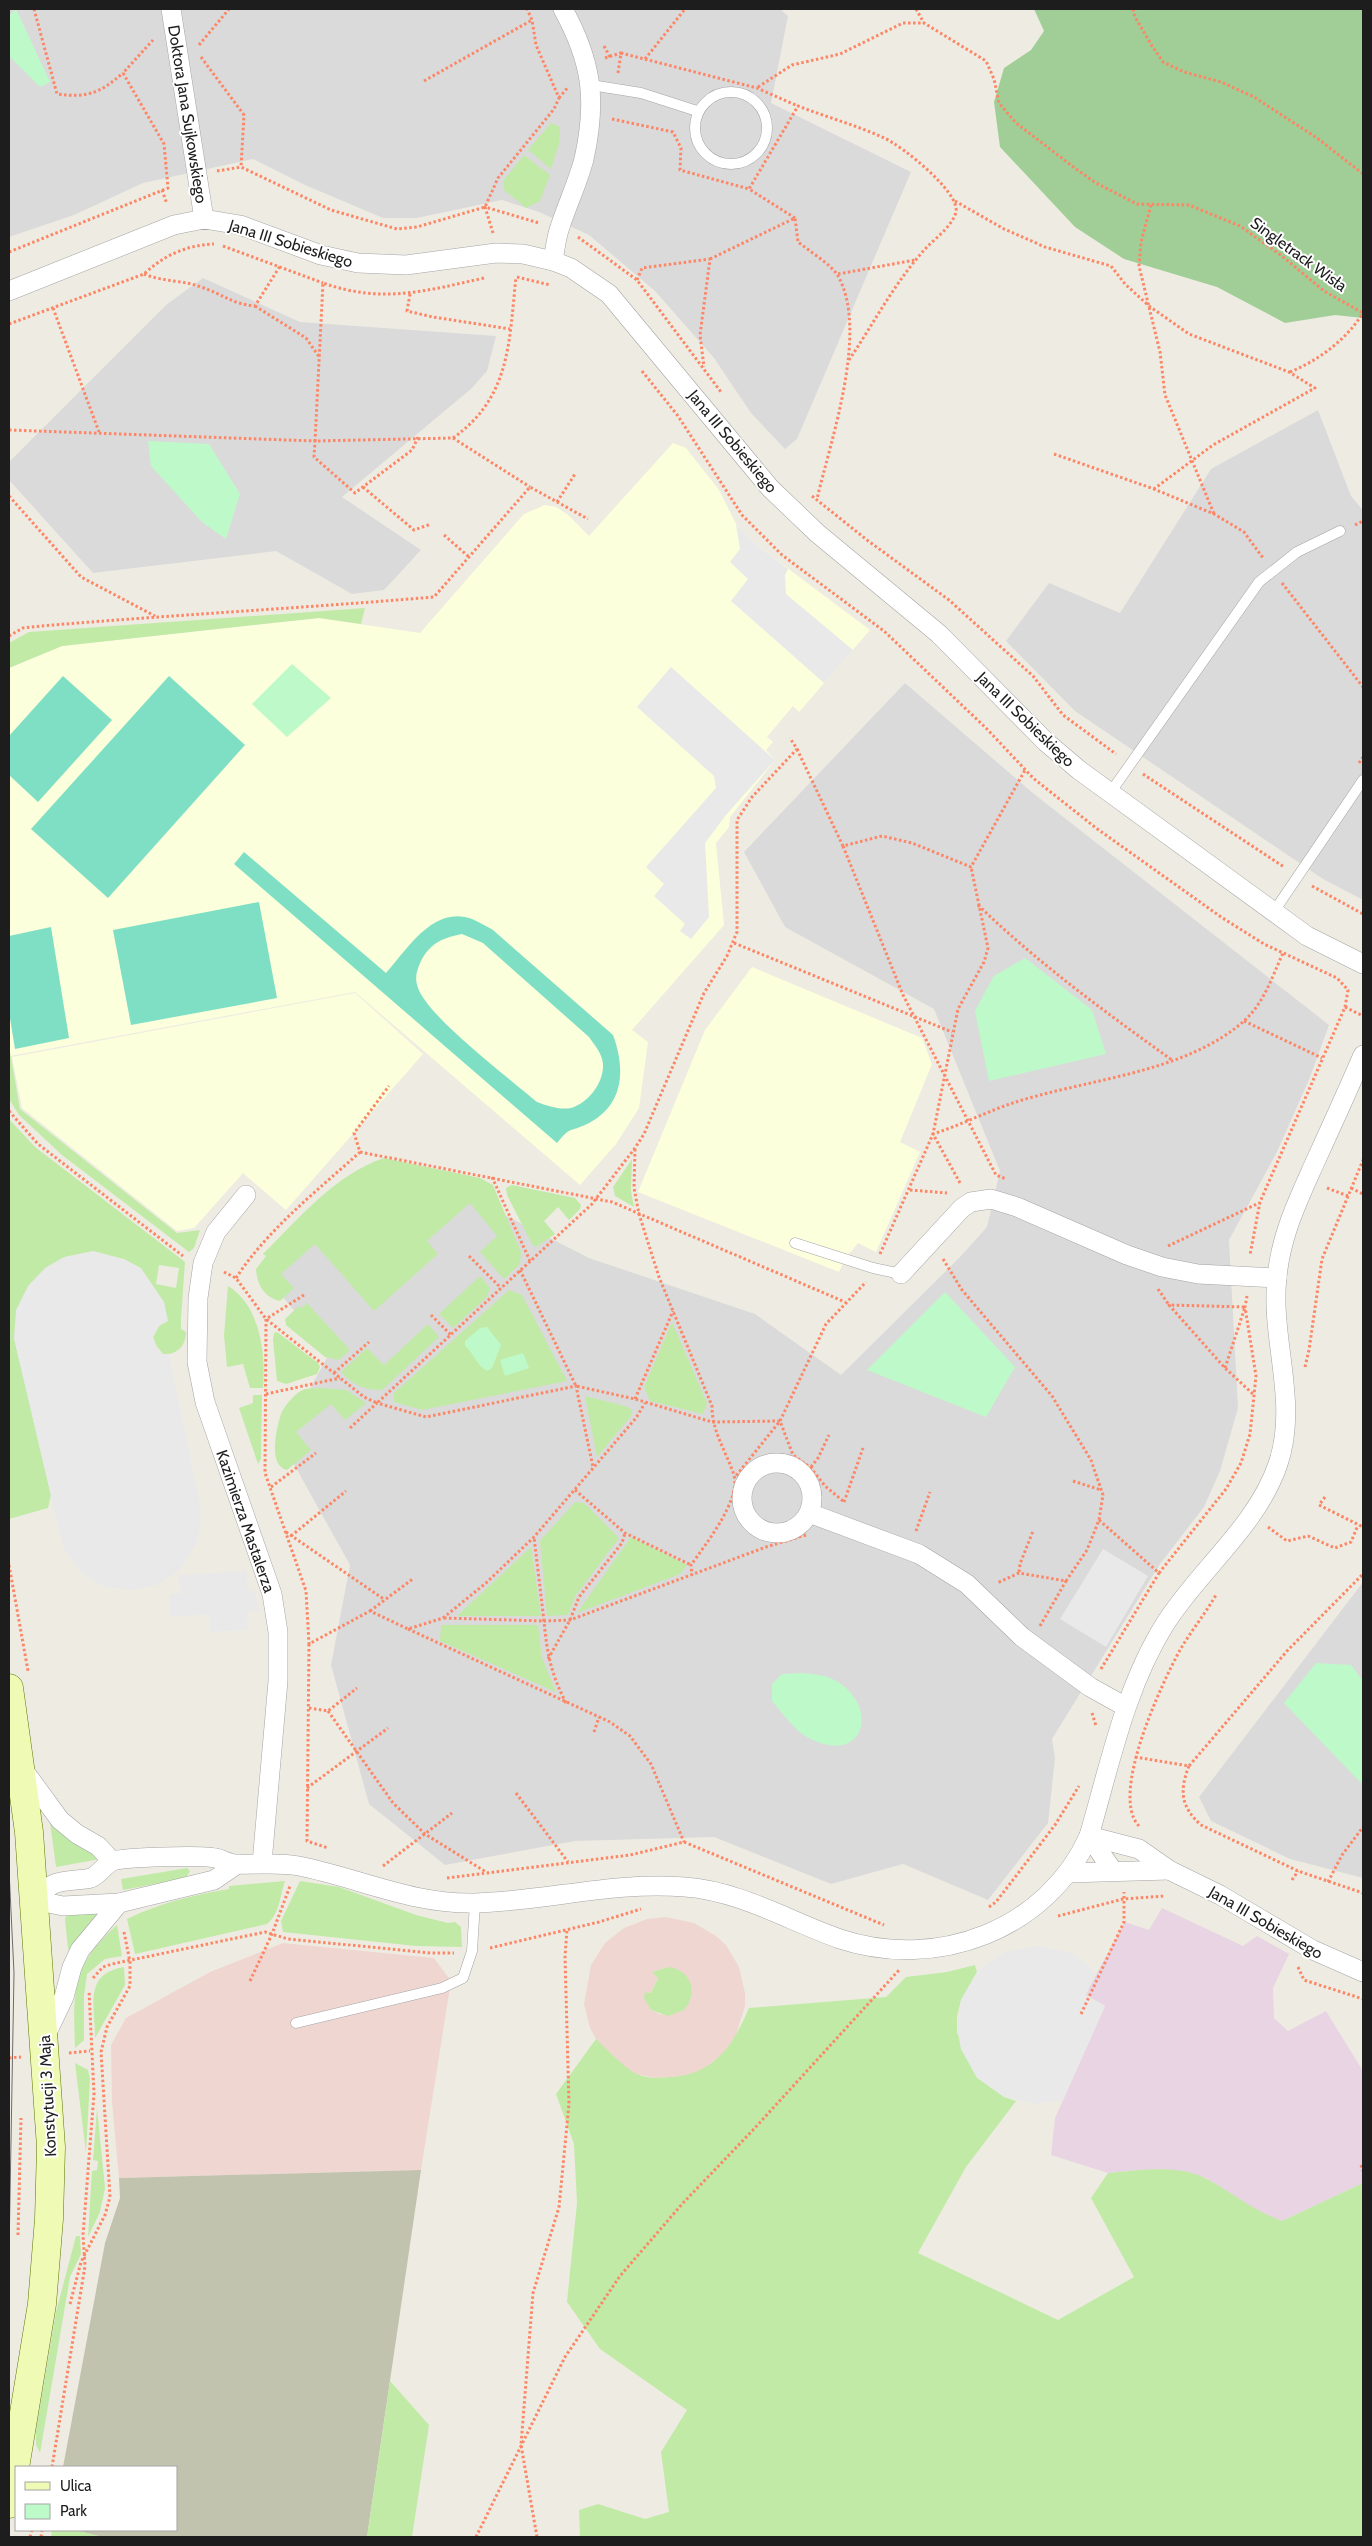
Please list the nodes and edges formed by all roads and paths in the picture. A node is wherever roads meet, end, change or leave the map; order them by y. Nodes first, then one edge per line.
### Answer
1 (34, 9) edge
2 (171, 9) edge
3 (527, 9) edge
4 (563, 9) edge
5 (686, 9) edge
6 (916, 9) edge
7 (1133, 9) edge
8 (532, 20) junction
9 (924, 23) junction
10 (152, 32) dead end
11 (194, 42) dead end
12 (196, 48) dead end
13 (200, 55) dead end
14 (645, 59) dead end
15 (123, 73) junction
16 (424, 81) dead end
17 (591, 85) junction
18 (757, 88) dead end
19 (698, 111) junction
20 (590, 116) junction
21 (610, 129) dead end
22 (1363, 174) edge
23 (955, 201) junction
24 (1151, 205) junction
25 (485, 207) junction
26 (795, 218) junction
27 (204, 219) junction
28 (580, 227) dead end
29 (559, 230) junction
30 (578, 236) junction
31 (9, 252) edge
32 (710, 259) junction
33 (915, 260) junction
34 (553, 261) junction
35 (280, 266) junction
36 (144, 274) junction
37 (838, 274) junction
38 (506, 276) dead end
39 (516, 277) junction
40 (487, 278) dead end
41 (637, 280) junction
42 (323, 283) junction
43 (558, 288) dead end
44 (9, 291) edge
45 (410, 294) junction
46 (255, 306) junction
47 (1149, 306) junction
48 (53, 308) junction
49 (1363, 313) edge
50 (9, 324) edge
51 (510, 329) junction
52 (320, 358) junction
53 (849, 360) junction
54 (704, 368) junction
55 (640, 369) dead end
56 (1289, 372) junction
57 (726, 400) dead end
58 (722, 428) junction
59 (9, 430) edge
60 (99, 432) junction
61 (418, 437) junction
62 (453, 438) junction
63 (315, 441) junction
64 (698, 447) junction
65 (1054, 454) dead end
66 (1190, 461) junction
67 (575, 474) dead end
68 (363, 487) junction
69 (530, 487) junction
70 (1154, 489) junction
71 (810, 495) dead end
72 (9, 496) edge
73 (817, 500) junction
74 (557, 502) junction
75 (1214, 514) junction
76 (588, 519) dead end
77 (431, 524) dead end
78 (1340, 531) dead end
79 (444, 535) dead end
80 (469, 557) junction
81 (1273, 571) junction
82 (155, 617) junction
83 (9, 636) edge
84 (1363, 687) edge
85 (790, 738) dead end
86 (797, 749) junction
87 (1131, 766) junction
88 (1025, 770) junction
89 (1363, 780) edge
90 (1110, 793) junction
91 (843, 846) junction
92 (971, 867) junction
93 (1297, 877) junction
94 (978, 905) junction
95 (1273, 913) junction
96 (1363, 914) edge
97 (734, 943) junction
98 (1283, 953) junction
99 (1363, 964) edge
100 (1345, 1007) junction
101 (1363, 1016) edge
102 (916, 1017) junction
103 (1244, 1021) junction
104 (952, 1032) junction
105 (1363, 1055) edge
106 (1322, 1058) junction
107 (1173, 1060) junction
108 (945, 1073) junction
109 (388, 1086) dead end
110 (9, 1110) edge
111 (967, 1123) junction
112 (933, 1134) junction
113 (635, 1148) junction
114 (360, 1152) junction
115 (1363, 1160) edge
116 (492, 1177) junction
117 (1014, 1182) dead end
118 (1323, 1186) dead end
119 (1351, 1188) junction
120 (1363, 1194) edge
121 (246, 1195) dead end
122 (1348, 1196) junction
123 (596, 1199) junction
124 (1260, 1202) junction
125 (639, 1214) junction
126 (794, 1242) dead end
127 (926, 1244) junction
128 (1166, 1247) dead end
129 (470, 1256) dead end
130 (530, 1262) junction
131 (203, 1263) junction
132 (873, 1268) junction
133 (520, 1270) junction
134 (901, 1274) joint
135 (1250, 1277) junction
136 (236, 1278) junction
137 (1277, 1278) junction
138 (501, 1288) junction
139 (304, 1295) dead end
140 (845, 1302) junction
141 (1245, 1307) junction
142 (673, 1311) junction
143 (430, 1315) dead end
144 (266, 1320) junction
145 (451, 1334) junction
146 (369, 1342) dead end
147 (1225, 1368) junction
148 (1303, 1370) dead end
149 (334, 1373) junction
150 (341, 1378) junction
151 (576, 1386) junction
152 (266, 1394) junction
153 (1254, 1395) junction
154 (636, 1399) junction
155 (378, 1403) junction
156 (646, 1403) junction
157 (780, 1421) junction
158 (712, 1422) junction
159 (350, 1428) dead end
160 (829, 1435) dead end
161 (863, 1448) dead end
162 (316, 1453) dead end
163 (593, 1467) junction
164 (811, 1468) junction
165 (734, 1478) junction
166 (1073, 1481) dead end
167 (270, 1488) junction
168 (575, 1490) junction
169 (1101, 1490) junction
170 (346, 1491) dead end
171 (930, 1492) dead end
172 (1325, 1497) dead end
173 (844, 1502) junction
174 (853, 1506) dead end
175 (809, 1513) dead end
176 (1099, 1520) junction
177 (1265, 1525) dead end
178 (1358, 1525) junction
179 (1363, 1527) edge
180 (906, 1529) dead end
181 (285, 1531) junction
182 (1033, 1531) dead end
183 (625, 1532) junction
184 (814, 1532) dead end
185 (916, 1532) junction
186 (292, 1536) junction
187 (924, 1536) dead end
188 (534, 1537) junction
189 (9, 1565) edge
190 (691, 1565) junction
191 (1160, 1572) junction
192 (1019, 1573) junction
193 (1363, 1574) edge
194 (692, 1575) junction
195 (414, 1578) dead end
196 (1066, 1581) junction
197 (997, 1587) dead end
198 (1219, 1589) dead end
199 (385, 1600) junction
200 (370, 1611) junction
201 (443, 1618) junction
202 (570, 1620) junction
203 (544, 1621) junction
204 (1032, 1624) dead end
205 (408, 1628) junction
206 (309, 1644) junction
207 (548, 1660) junction
208 (1092, 1666) dead end
209 (19, 1682) edge
210 (1090, 1687) junction
211 (358, 1688) dead end
212 (566, 1703) junction
213 (1126, 1707) junction
214 (309, 1708) junction
215 (328, 1711) junction
216 (599, 1717) junction
217 (388, 1728) dead end
218 (594, 1732) dead end
219 (1096, 1732) dead end
220 (356, 1751) junction
221 (1150, 1760) dead end
222 (21, 1766) junction
223 (1189, 1766) junction
224 (1084, 1779) dead end
225 (307, 1788) junction
226 (516, 1793) dead end
227 (452, 1813) dead end
228 (1363, 1827) edge
229 (1141, 1828) dead end
230 (426, 1834) junction
231 (1088, 1836) junction
232 (684, 1842) junction
233 (334, 1851) dead end
234 (112, 1861) junction
235 (568, 1862) junction
236 (262, 1863) junction
237 (236, 1864) junction
238 (1169, 1870) junction
239 (388, 1871) dead end
240 (1113, 1871) junction
241 (1298, 1871) junction
242 (487, 1873) junction
243 (1068, 1873) junction
244 (444, 1879) dead end
245 (1292, 1880) dead end
246 (1328, 1882) junction
247 (1363, 1893) edge
248 (1165, 1896) dead end
249 (1124, 1899) junction
250 (34, 1900) junction
251 (475, 1903) junction
252 (119, 1904) junction
253 (981, 1911) dead end
254 (1052, 1920) dead end
255 (890, 1927) dead end
256 (124, 1928) dead end
257 (272, 1934) junction
258 (472, 1951) junction
259 (130, 1962) junction
260 (1295, 1962) dead end
261 (904, 1965) dead end
262 (1363, 1972) edge
263 (250, 1980) dead end
264 (1363, 1999) edge
265 (1081, 2014) dead end
266 (296, 2022) dead end
267 (45, 2037) junction
268 (22, 2057) dead end
269 (22, 2065) dead end
270 (21, 2112) dead end
271 (1361, 2164) dead end
272 (1363, 2171) edge
273 (18, 2235) dead end
274 (84, 2255) junction
275 (69, 2311) dead end
276 (14, 2444) edge
277 (521, 2445) junction
278 (52, 2466) edge
279 (9, 2504) edge
280 (476, 2537) edge
281 (537, 2537) edge

1 - 15 path
2 - 27 street, Doktora Jana Sujkowskiego
3 - 8 path
4 - 17 street
5 - 14 path
6 - 9 path, Singletrack Wisła
7 - 22 path
8 - 16 path
8 - 25 path
9 - 18 path
9 - 24 path, Singletrack Wisła
10 - 15 path
11 - 12 path
13 - 25 path
15 - 31 path
17 - 19 lane
17 - 20 street
19 - 19 lane
20 - 21 path
20 - 29 street
23 - 26 path
23 - 33 path
23 - 47 path
24 - 47 path
24 - 49 path, Singletrack Wisła
25 - 29 path
26 - 32 path
26 - 37 path
27 - 34 street, Jana III Sobieskiego
27 - 44 street, Jana III Sobieskiego
28 - 30 path
29 - 30 path
29 - 34 street
30 - 41 path
32 - 41 path
32 - 54 path
33 - 37 path
33 - 53 path
34 - 58 street, Jana III Sobieskiego
35 - 36 path
35 - 42 path
35 - 46 path
36 - 46 path
36 - 48 path
37 - 53 path
38 - 39 path
39 - 43 path
39 - 51 path
40 - 45 path
41 - 54 path
42 - 45 path
42 - 52 path
45 - 51 path
46 - 52 path
47 - 56 path
47 - 66 path
48 - 50 path
48 - 60 path
49 - 56 path
51 - 62 path
52 - 63 path
53 - 73 path
54 - 57 path
55 - 64 path
56 - 66 path
58 - 64 path
58 - 90 street, Jana III Sobieskiego
59 - 60 path
60 - 63 path
61 - 62 path
61 - 63 path
61 - 68 path
62 - 69 path
63 - 68 path
64 - 88 path
65 - 70 path
66 - 70 path
66 - 75 path
67 - 74 path
68 - 77 path
69 - 74 path
69 - 80 path
70 - 75 path
71 - 73 path
72 - 82 path
73 - 87 path
74 - 76 path
75 - 81 path
78 - 81 lane
79 - 80 path
80 - 82 path
81 - 84 path
81 - 87 lane
82 - 83 path
85 - 86 path
86 - 91 path
86 - 97 path
87 - 90 lane
87 - 93 path
88 - 92 path
88 - 98 path
89 - 93 lane
90 - 95 street, Jana III Sobieskiego
91 - 92 path
91 - 102 path
92 - 94 path
93 - 95 lane
93 - 96 path
94 - 104 path
94 - 107 path
95 - 99 street, Jana III Sobieskiego
97 - 102 path
97 - 113 path
98 - 100 path
98 - 103 path
100 - 101 path
100 - 106 path
102 - 104 path
102 - 108 path
103 - 106 path
103 - 107 path
104 - 108 path
105 - 137 street
106 - 124 path
107 - 111 path
108 - 111 path
108 - 112 path
109 - 114 path
110 - 131 path
111 - 112 path
111 - 117 path
112 - 132 path
113 - 123 path
113 - 125 path
114 - 116 path
114 - 136 path
115 - 119 path
116 - 123 path
116 - 130 path
118 - 122 path
119 - 120 path
119 - 122 path
121 - 131 street, Kazimierza Mastalerza
122 - 148 path
123 - 125 path
123 - 130 path
124 - 128 path
124 - 135 path
125 - 140 path
125 - 142 path
126 - 132 lane
127 - 134 street
127 - 135 street
127 - 169 path
129 - 138 path
130 - 133 path
131 - 136 path
131 - 236 street, Kazimierza Mastalerza
132 - 134 lane
132 - 140 path
133 - 138 path
133 - 151 path
135 - 137 street
135 - 141 path
136 - 144 path
137 - 213 street
138 - 145 path
139 - 144 path
140 - 157 path
141 - 147 path
141 - 147 path
141 - 153 path
142 - 154 path
142 - 158 path
143 - 145 path
144 - 149 path
144 - 152 path
145 - 155 path
146 - 149 path
147 - 153 path
149 - 150 path
150 - 152 path
150 - 155 path
151 - 154 path
151 - 155 path
151 - 163 path
152 - 167 path
153 - 191 path
154 - 156 path
155 - 159 path
156 - 158 path
156 - 163 path
157 - 158 path
157 - 164 path
157 - 165 path
158 - 165 path
160 - 164 path
161 - 173 path
162 - 167 path
163 - 168 path
164 - 173 path
165 - 190 path
166 - 169 path
167 - 181 path
168 - 183 path
168 - 188 path
169 - 176 path
170 - 186 path
171 - 185 path
172 - 178 path
173 - 174 path
175 - 210 street
176 - 191 path
176 - 196 path
177 - 178 path
178 - 179 path
180 - 185 path
181 - 186 path
181 - 206 path
182 - 192 path
183 - 190 path
183 - 202 path
184 - 194 path
185 - 187 path
186 - 199 path
188 - 201 path
188 - 203 path
189 - 209 path
190 - 194 path
191 - 208 path
192 - 196 path
192 - 197 path
193 - 223 path
194 - 202 path
195 - 199 path
196 - 204 path
198 - 229 path
199 - 200 path
200 - 205 path
200 - 206 path
201 - 203 path
201 - 205 path
202 - 203 path
202 - 207 path
203 - 207 path
205 - 212 path
206 - 214 path
207 - 212 path
209 - 222 street, Konstytucji 3 Maja
210 - 213 street
210 - 219 path
211 - 215 path
212 - 216 path
213 - 231 street
214 - 215 path
214 - 225 path
215 - 220 path
216 - 218 path
216 - 232 path
217 - 220 path
220 - 225 path
220 - 230 path
221 - 223 path
222 - 234 street
222 - 250 street, Konstytucji 3 Maja
223 - 241 path
224 - 253 path
225 - 233 path
226 - 235 path
227 - 230 path
228 - 246 path
230 - 239 path
230 - 242 path
231 - 238 street, Jana III Sobieskiego
231 - 240 street
231 - 243 street
232 - 235 path
232 - 255 path
234 - 237 street
234 - 250 street
235 - 242 path
236 - 237 street
236 - 251 street
237 - 252 street
238 - 240 street, Jana III Sobieskiego
238 - 262 street, Jana III Sobieskiego
240 - 243 street, Jana III Sobieskiego
241 - 245 path
241 - 246 path
242 - 244 path
243 - 251 street
246 - 247 path
248 - 249 path
249 - 254 path
249 - 265 path
250 - 252 street
250 - 267 street, Konstytucji 3 Maja
251 - 258 lane
252 - 267 street
256 - 259 path
257 - 258 path
257 - 259 path
257 - 263 path
258 - 266 lane
258 - 277 path
259 - 274 path
259 - 274 path
260 - 264 path
261 - 277 path
267 - 276 street, Konstytucji 3 Maja
268 - 269 path
270 - 273 path
271 - 272 path
274 - 275 path
274 - 278 path
276 - 279 street, Konstytucji 3 Maja
277 - 280 path
277 - 281 path

